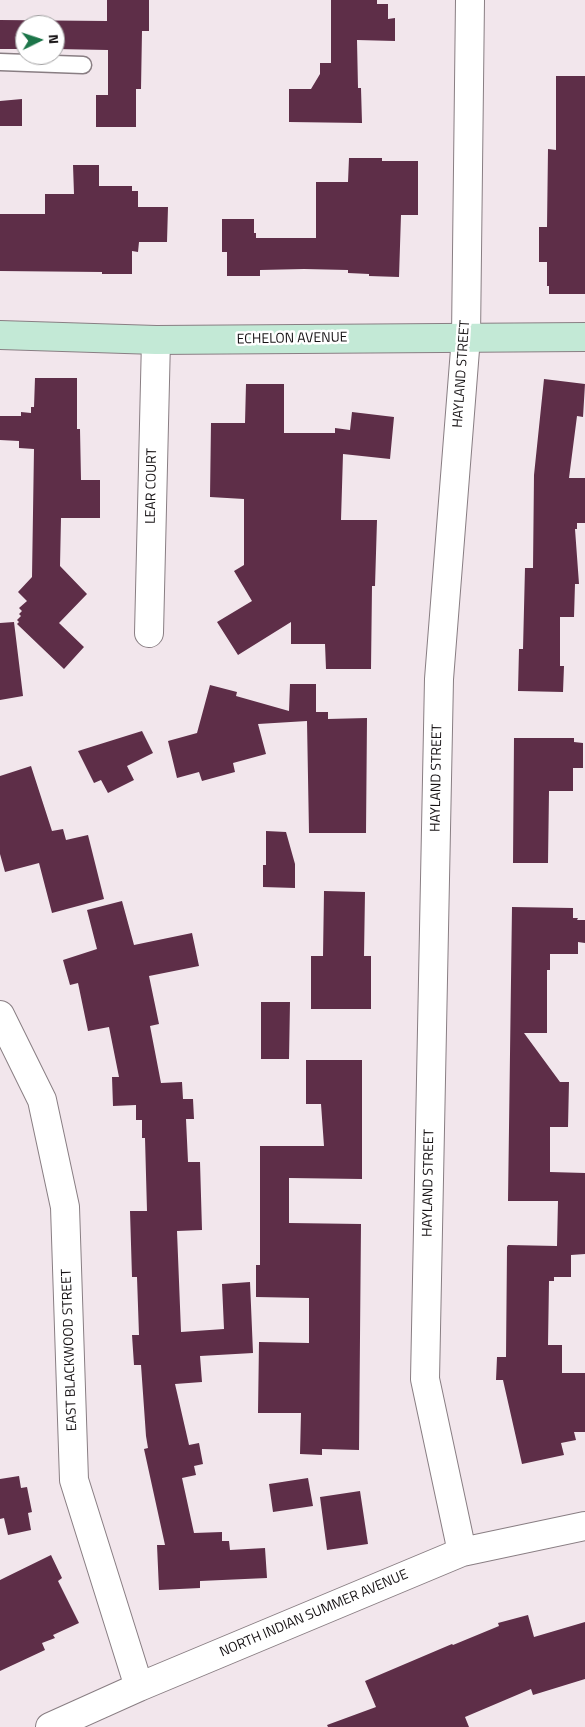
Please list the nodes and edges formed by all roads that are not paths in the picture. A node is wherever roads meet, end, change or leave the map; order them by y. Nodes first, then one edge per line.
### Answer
1 (470, 0) edge
2 (0, 62) edge
3 (83, 65) dead end
4 (0, 335) edge
5 (466, 337) junction
6 (585, 337) edge
7 (156, 340) junction
8 (149, 633) dead end
9 (0, 1015) edge
10 (585, 1526) edge
11 (462, 1552) junction
12 (139, 1688) junction
13 (50, 1727) edge

1 - 5 street, HAYLAND STREET
2 - 3 lane
4 - 7 street, ECHELON AVENUE
5 - 6 street, ECHELON AVENUE
5 - 7 street, ECHELON AVENUE
5 - 11 street, HAYLAND STREET
7 - 8 street, LEAR COURT
9 - 12 street, EAST BLACKWOOD STREET
10 - 11 street, NORTH INDIAN SUMMER AVENUE
11 - 12 street, NORTH INDIAN SUMMER AVENUE
12 - 13 street, NORTH INDIAN SUMMER AVENUE

